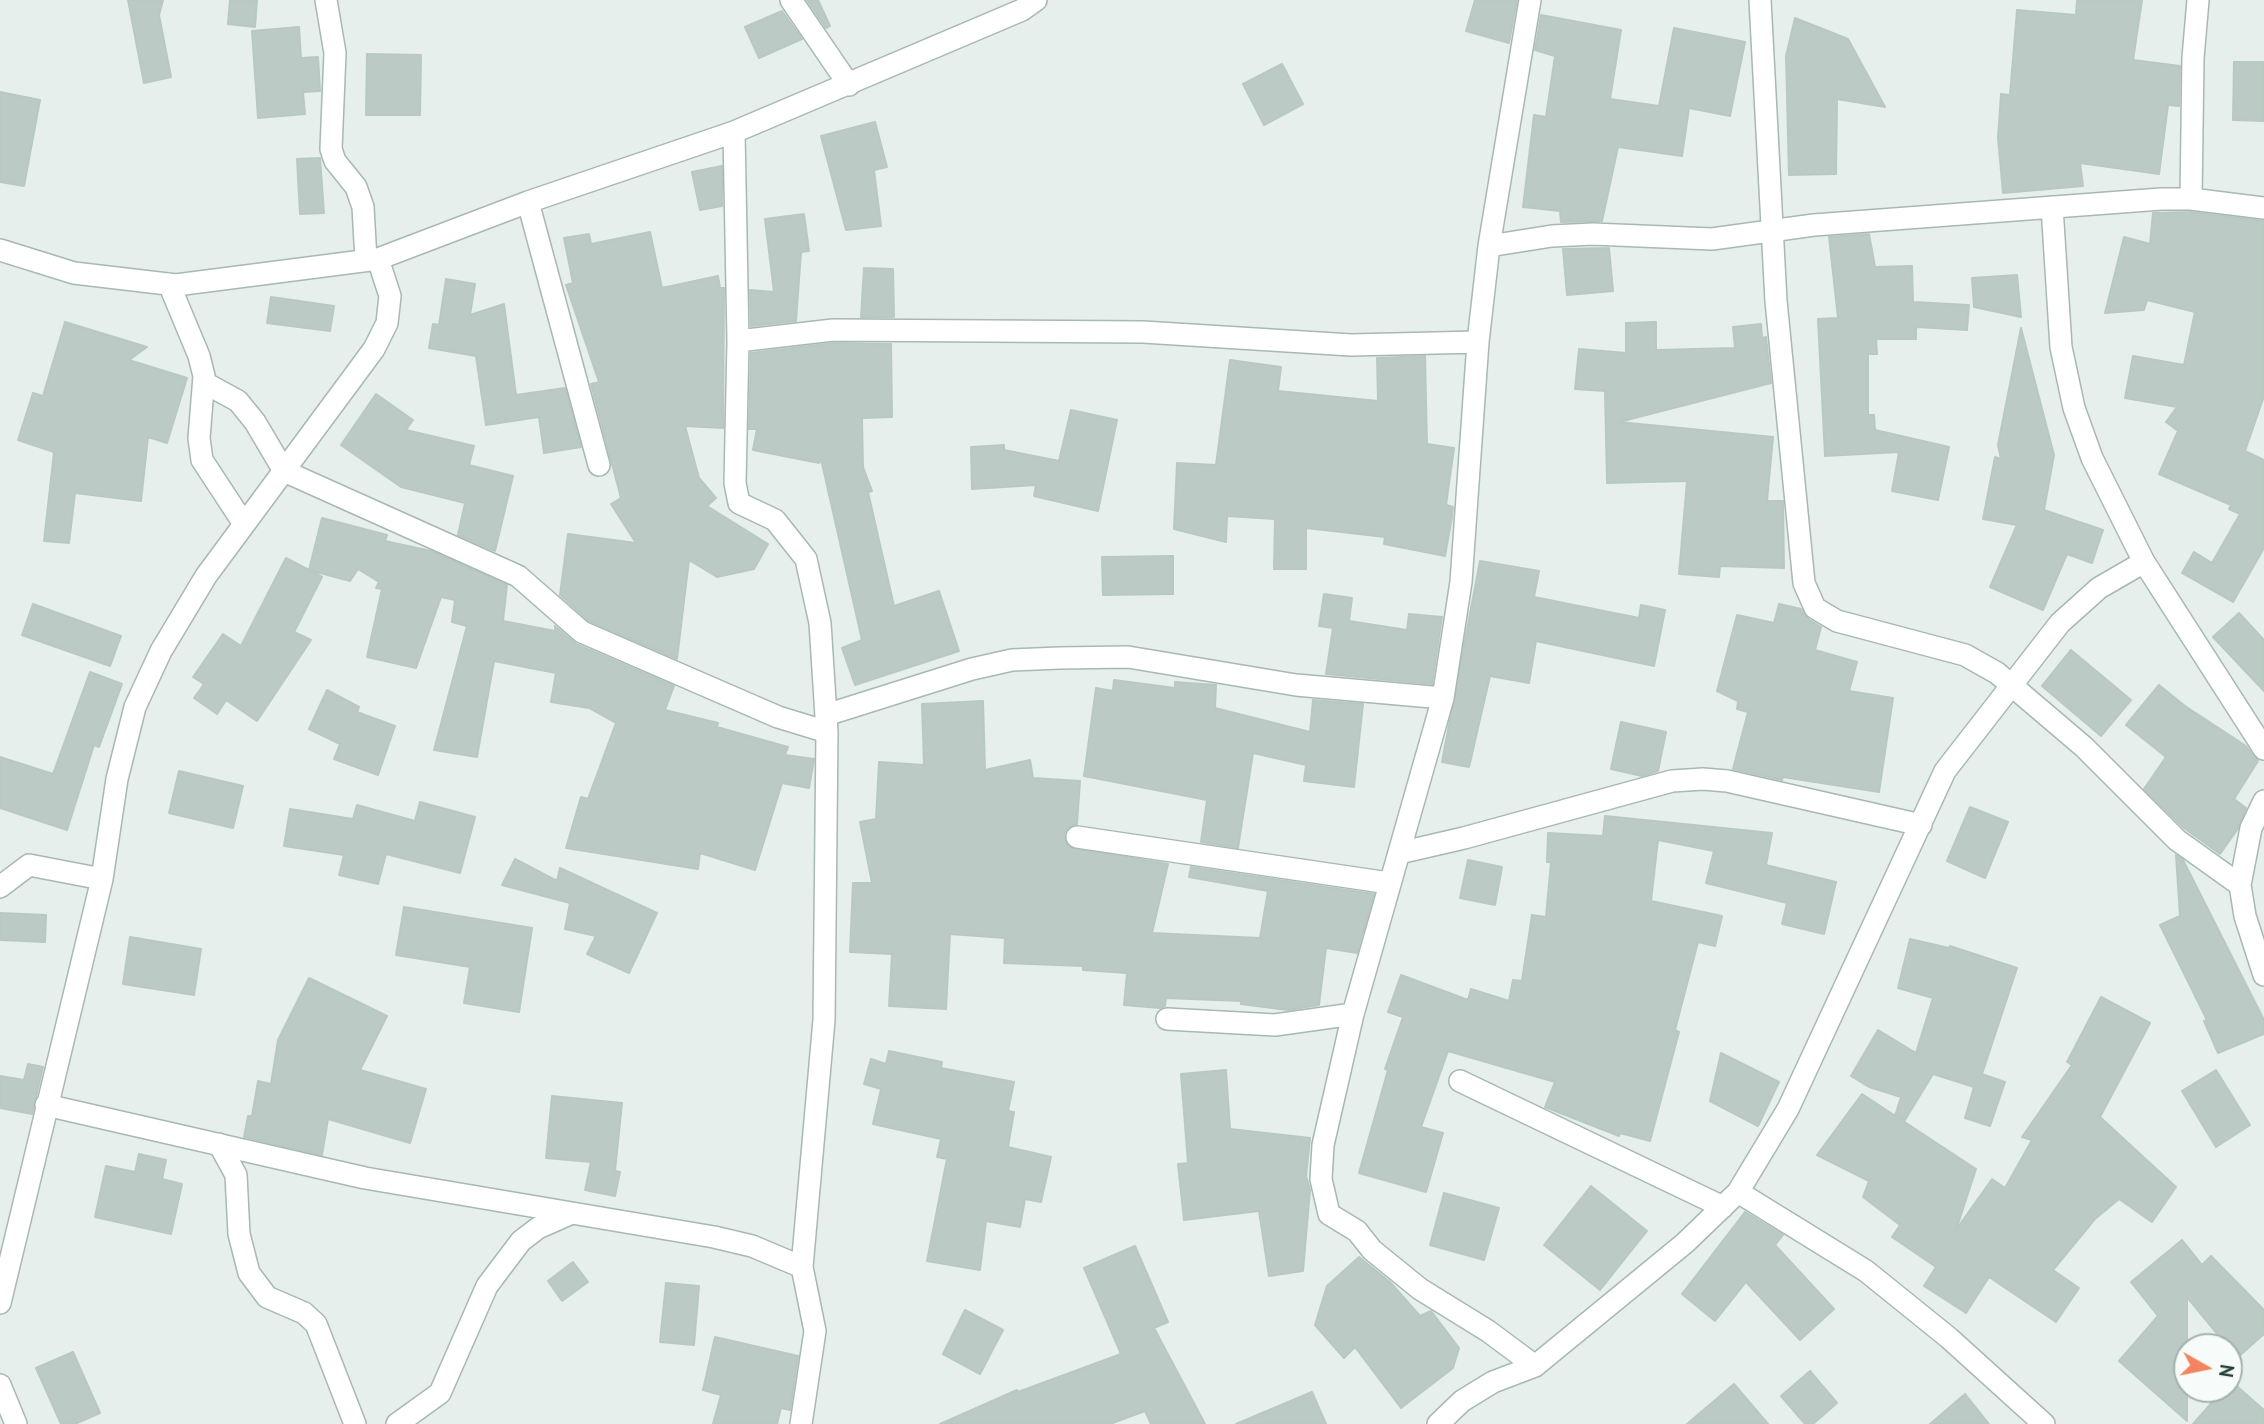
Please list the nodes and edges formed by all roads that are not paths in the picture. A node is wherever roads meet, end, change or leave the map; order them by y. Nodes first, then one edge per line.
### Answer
1 (326, 0) edge
2 (791, 0) edge
3 (1036, 0) edge
4 (1530, 0) edge
5 (1760, 0) edge
6 (2198, 0) edge
7 (849, 85) junction
8 (734, 132) junction
9 (2191, 199) junction
10 (528, 202) junction
11 (2052, 207) junction
12 (2264, 208) edge
13 (1770, 229) junction
14 (1489, 246) junction
15 (0, 250) edge
16 (372, 260) junction
17 (169, 284) junction
18 (738, 341) junction
19 (1478, 342) junction
20 (205, 383) junction
21 (599, 465) dead end
22 (284, 471) junction
23 (244, 524) junction
24 (2144, 562) junction
25 (2011, 687) junction
26 (1443, 698) junction
27 (826, 723) junction
28 (2264, 749) edge
29 (2264, 800) edge
30 (1922, 825) junction
31 (2257, 828) edge
32 (1077, 837) dead end
33 (1399, 853) junction
34 (102, 879) junction
35 (1389, 883) junction
36 (2240, 885) junction
37 (0, 887) edge
38 (2264, 975) edge
39 (1353, 1014) junction
40 (1167, 1019) dead end
41 (1461, 1081) dead end
42 (46, 1105) junction
43 (219, 1144) junction
44 (1738, 1192) junction
45 (1723, 1207) junction
46 (572, 1213) junction
47 (802, 1267) junction
48 (0, 1303) edge
49 (1535, 1366) junction
50 (0, 1385) edge
51 (8, 1415) edge
52 (355, 1424) edge
53 (397, 1424) edge
54 (801, 1424) edge
55 (1438, 1424) edge
56 (2044, 1424) edge

1 - 16 street
2 - 7 street
3 - 7 street
4 - 14 street
5 - 13 street
6 - 9 street
7 - 8 street
8 - 10 street
8 - 18 street
9 - 11 street
9 - 12 street
10 - 16 street
10 - 21 street
11 - 13 street
11 - 24 street
13 - 14 street
13 - 25 street
14 - 19 street
15 - 17 street
16 - 17 street
16 - 22 street
17 - 20 street
18 - 19 street
18 - 27 street
19 - 26 street
20 - 22 street
20 - 23 street
22 - 23 street
22 - 27 street
23 - 34 street
24 - 25 street
24 - 28 street
25 - 30 street
25 - 36 street
26 - 27 street
26 - 33 street
27 - 47 street
29 - 31 street
30 - 33 street
30 - 44 street
31 - 36 street
32 - 35 street
33 - 35 street
34 - 37 street
34 - 42 street
35 - 39 street
36 - 38 street
39 - 40 street
39 - 49 street
41 - 45 street
42 - 43 street
42 - 48 street
43 - 46 street
43 - 52 street
44 - 45 street
44 - 56 street
45 - 49 street
46 - 47 street
46 - 53 street
47 - 54 street
49 - 55 street
50 - 51 street

